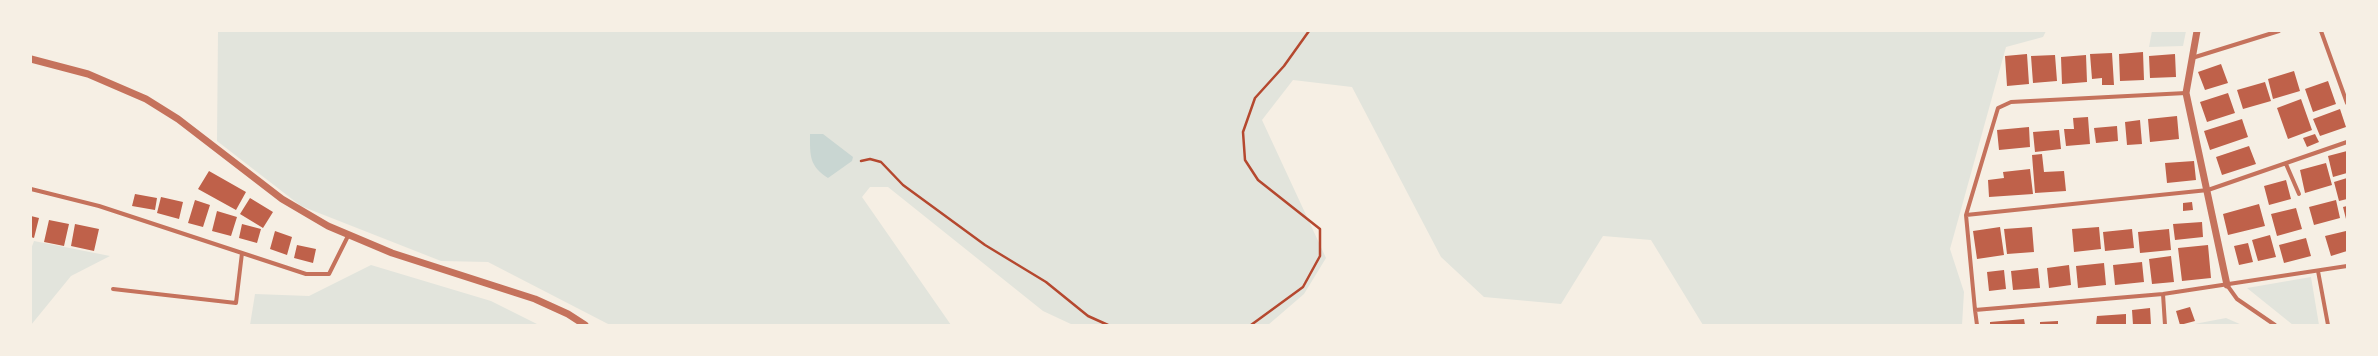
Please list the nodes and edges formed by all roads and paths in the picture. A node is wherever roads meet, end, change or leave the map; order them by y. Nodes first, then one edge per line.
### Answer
1 (1309, 31) edge
2 (2197, 31) edge
3 (2279, 31) edge
4 (2321, 31) edge
5 (2192, 58) junction
6 (31, 59) edge
7 (2186, 93) junction
8 (2347, 103) edge
9 (2347, 142) edge
10 (861, 161) dead end
11 (2286, 164) junction
12 (31, 189) edge
13 (2208, 190) junction
14 (2299, 194) dead end
15 (1966, 215) junction
16 (349, 234) junction
17 (242, 253) junction
18 (2347, 266) edge
19 (2318, 271) junction
20 (2227, 285) junction
21 (113, 289) dead end
22 (2164, 294) junction
23 (1975, 310) junction
24 (585, 325) edge
25 (1108, 325) edge
26 (1251, 325) edge
27 (1977, 325) edge
28 (2165, 325) edge
29 (2275, 325) edge
30 (2328, 325) edge

1 - 26 path
2 - 5 street
3 - 5 street
4 - 8 street
5 - 7 street
6 - 16 street
7 - 13 street
7 - 15 street
9 - 11 street
10 - 25 path
11 - 13 street
11 - 14 street
12 - 17 street
13 - 15 street
13 - 20 street
15 - 23 street
16 - 17 street
16 - 24 street
17 - 21 street
18 - 19 street
19 - 20 street
19 - 30 street
20 - 22 street
20 - 29 street
22 - 23 street
22 - 28 street
23 - 27 street

